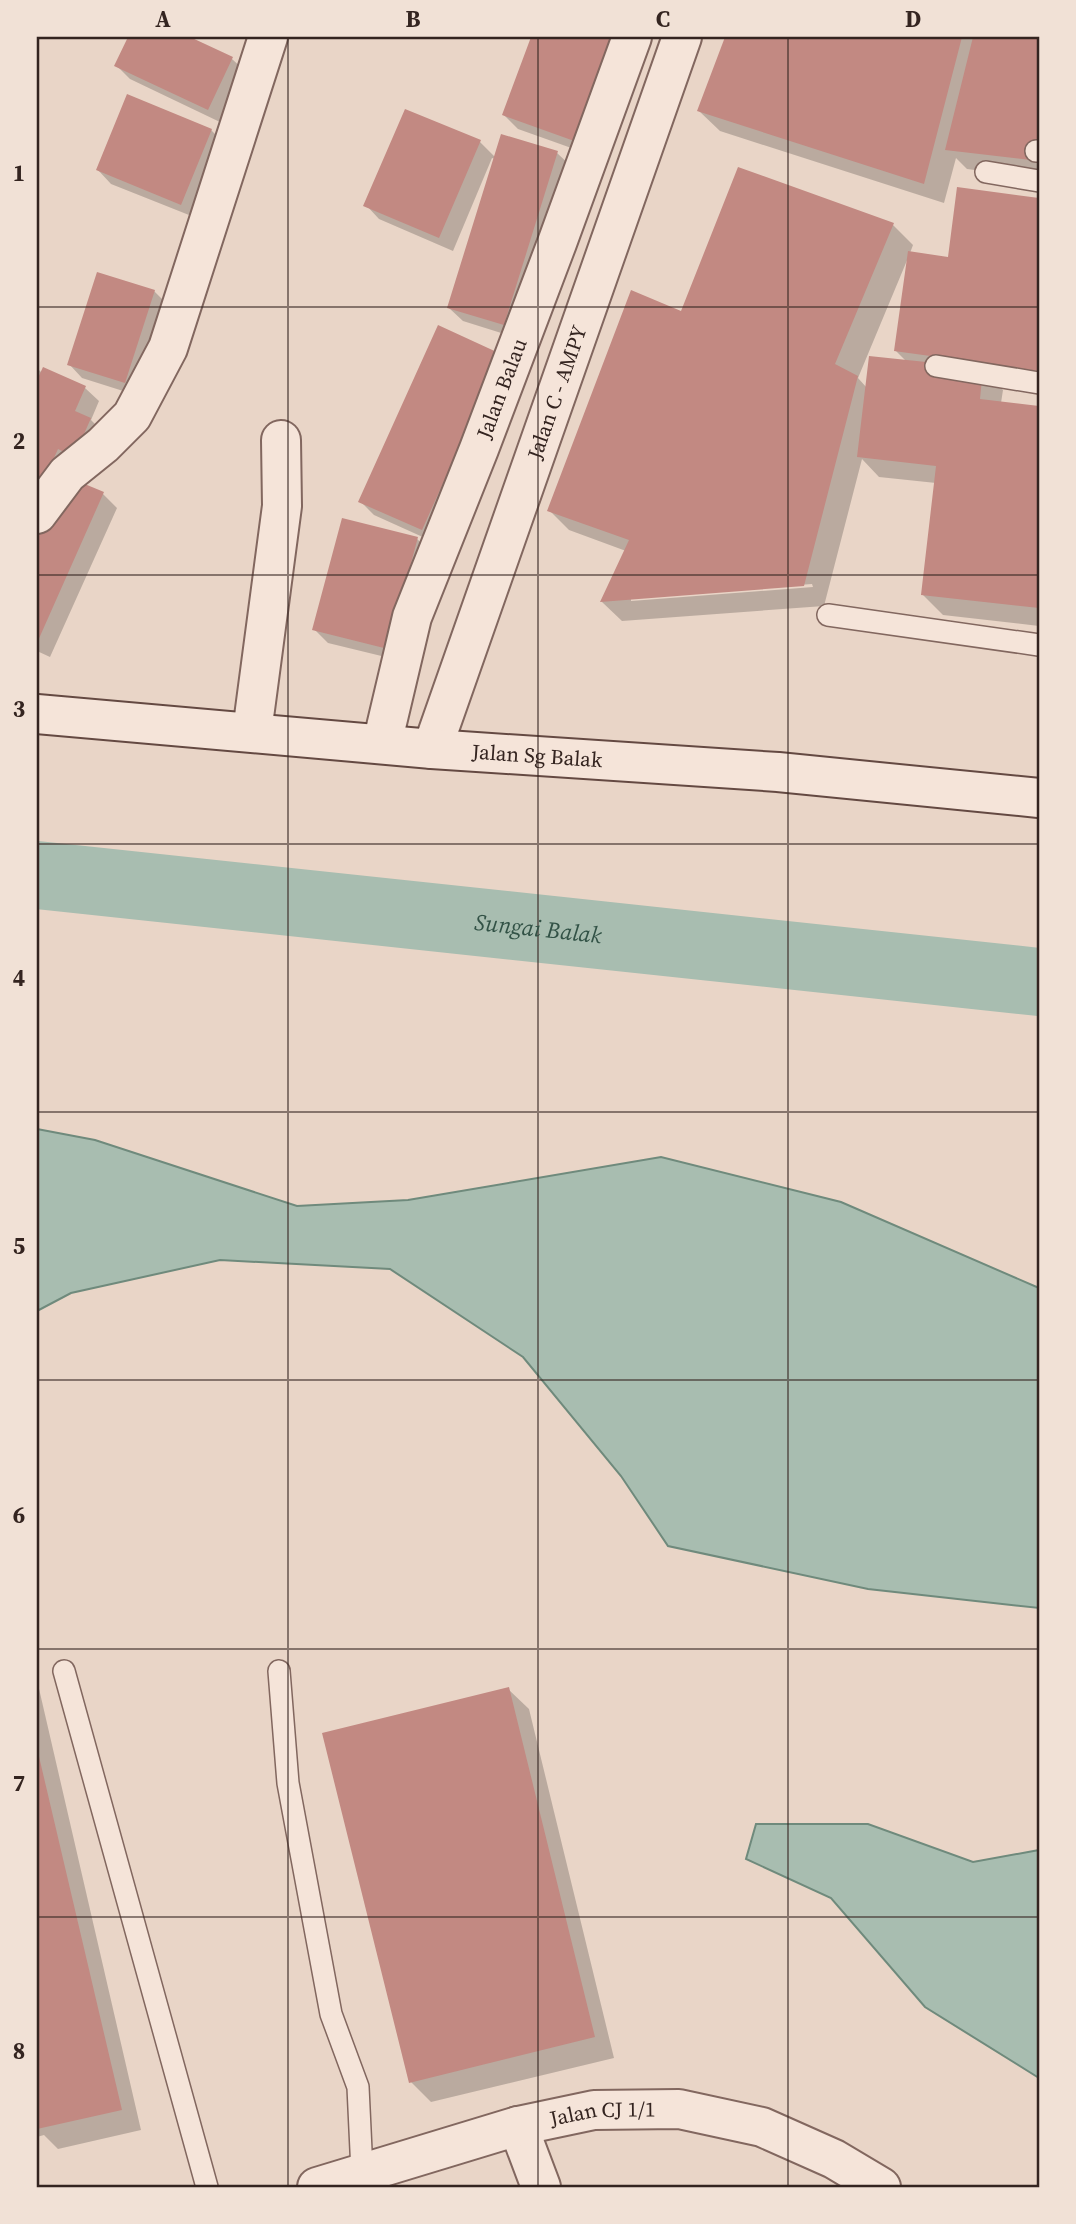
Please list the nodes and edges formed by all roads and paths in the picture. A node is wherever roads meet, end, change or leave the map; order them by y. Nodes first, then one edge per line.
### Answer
1 (268, 37) edge
2 (632, 37) edge
3 (682, 37) edge
4 (986, 172) dead end
5 (1039, 181) edge
6 (936, 366) dead end
7 (1039, 383) edge
8 (281, 440) dead end
9 (37, 513) edge
10 (828, 615) dead end
11 (1039, 645) edge
12 (37, 714) edge
13 (252, 732) junction
14 (382, 744) junction
15 (432, 749) junction
16 (1039, 798) edge
17 (64, 1671) dead end
18 (279, 1671) dead end
19 (518, 2126) junction
20 (362, 2172) junction
21 (207, 2187) edge
22 (317, 2187) edge
23 (541, 2187) edge
24 (881, 2187) edge

1 - 9 street
2 - 14 street, Jalan Balau
3 - 15 street, Jalan C - AMPY
4 - 5 lane
6 - 7 lane
8 - 13 street
10 - 11 lane
12 - 13 street, Jalan Sg Balak
13 - 14 street, Jalan Sg Balak
14 - 15 street, Jalan Sg Balak
15 - 16 street, Jalan Sg Balak
17 - 21 lane
18 - 20 lane
19 - 20 street, Jalan CJ 1/1
19 - 23 street
19 - 24 street, Jalan CJ 1/1
20 - 22 street, Jalan CJ 1/1

